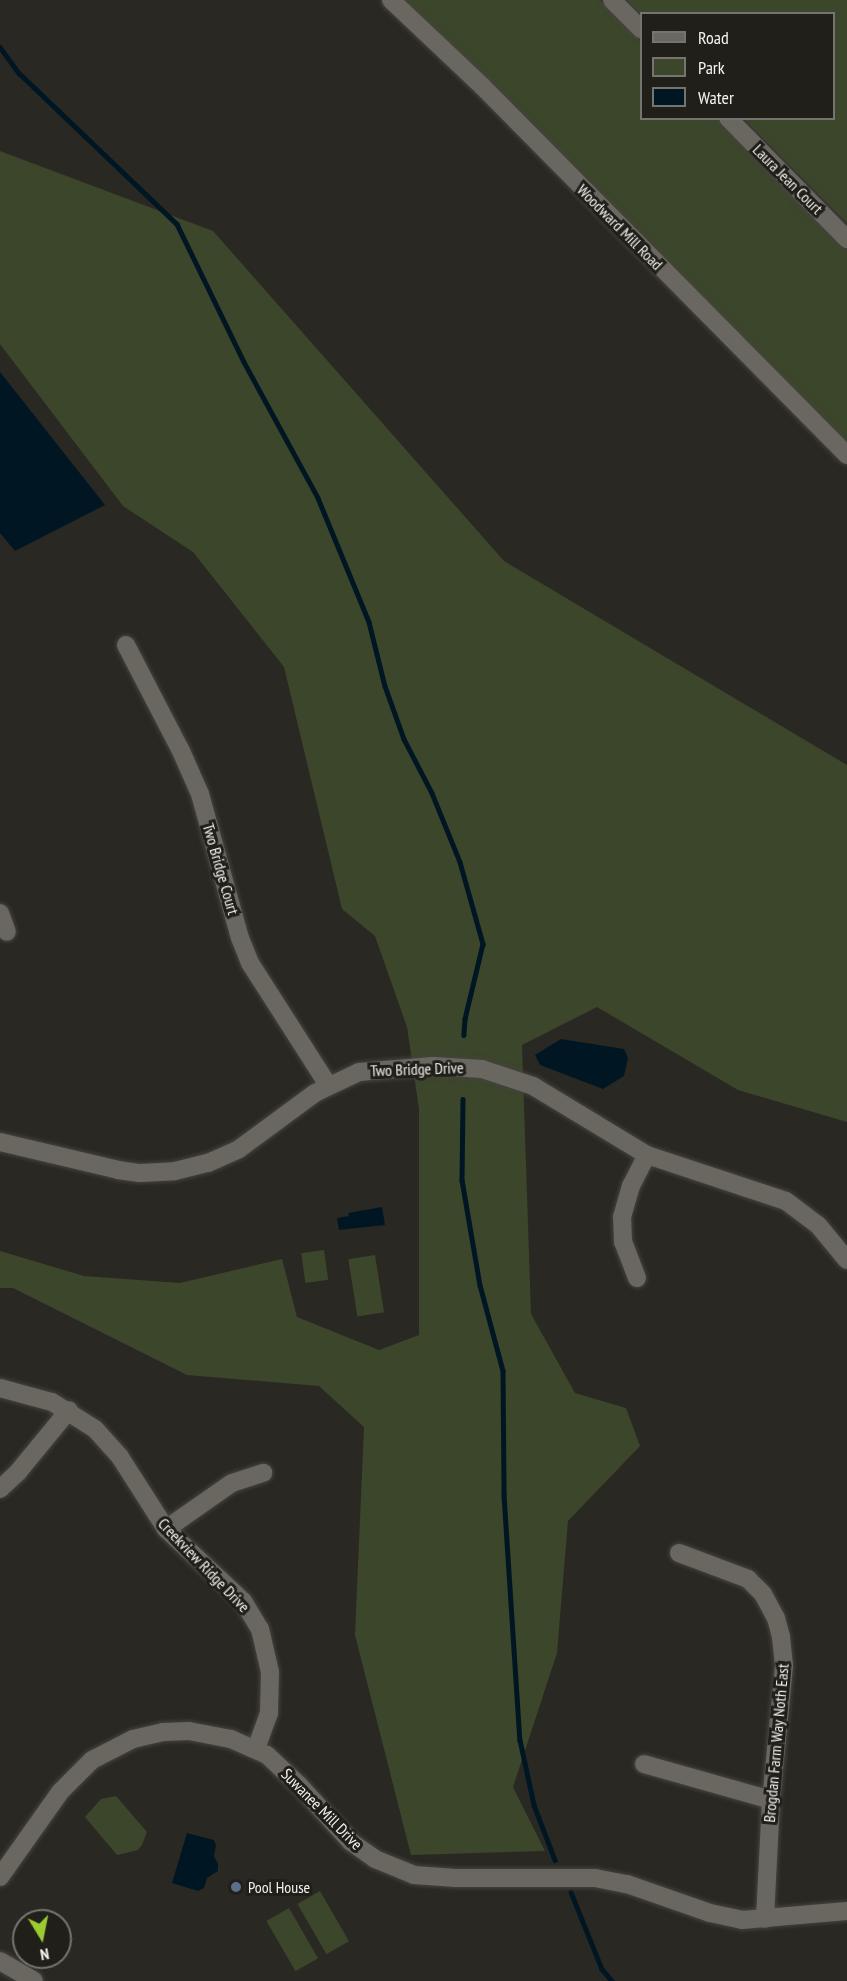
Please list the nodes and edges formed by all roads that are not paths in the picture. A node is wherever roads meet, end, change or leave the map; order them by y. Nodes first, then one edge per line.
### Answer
1 (391, 0) edge
2 (612, 0) edge
3 (640, 28) edge
4 (731, 120) edge
5 (847, 239) edge
6 (847, 455) edge
7 (126, 645) dead end
8 (0, 913) edge
9 (7, 932) dead end
10 (328, 1085) junction
11 (0, 1142) edge
12 (647, 1155) junction
13 (847, 1260) edge
14 (637, 1278) dead end
15 (0, 1388) edge
16 (69, 1410) junction
17 (263, 1473) dead end
18 (0, 1488) edge
19 (166, 1529) junction
20 (679, 1553) dead end
21 (256, 1749) junction
22 (644, 1764) dead end
23 (771, 1800) junction
24 (0, 1877) edge
25 (847, 1911) edge
26 (765, 1919) junction
27 (0, 1961) edge
28 (34, 1981) edge

1 - 6 street, Woodward Mill Road
2 - 3 street
4 - 5 street, Laura Jean Court
7 - 10 street, Two Bridge Court
8 - 9 street
10 - 11 street, Two Bridge Drive
10 - 12 street, Two Bridge Drive
12 - 13 street, Two Bridge Drive
12 - 14 street
15 - 16 street, Creekview Ridge Drive
16 - 18 street
16 - 19 street, Creekview Ridge Drive
17 - 19 street
19 - 21 street, Creekview Ridge Drive
20 - 23 street, Brogdan Farm Way Noth East
21 - 24 street, Suwanee Mill Drive
21 - 26 street, Suwanee Mill Drive
22 - 23 street
23 - 26 street, Brogdan Farm Way Noth East
25 - 26 street, Suwanee Mill Drive
27 - 28 street

